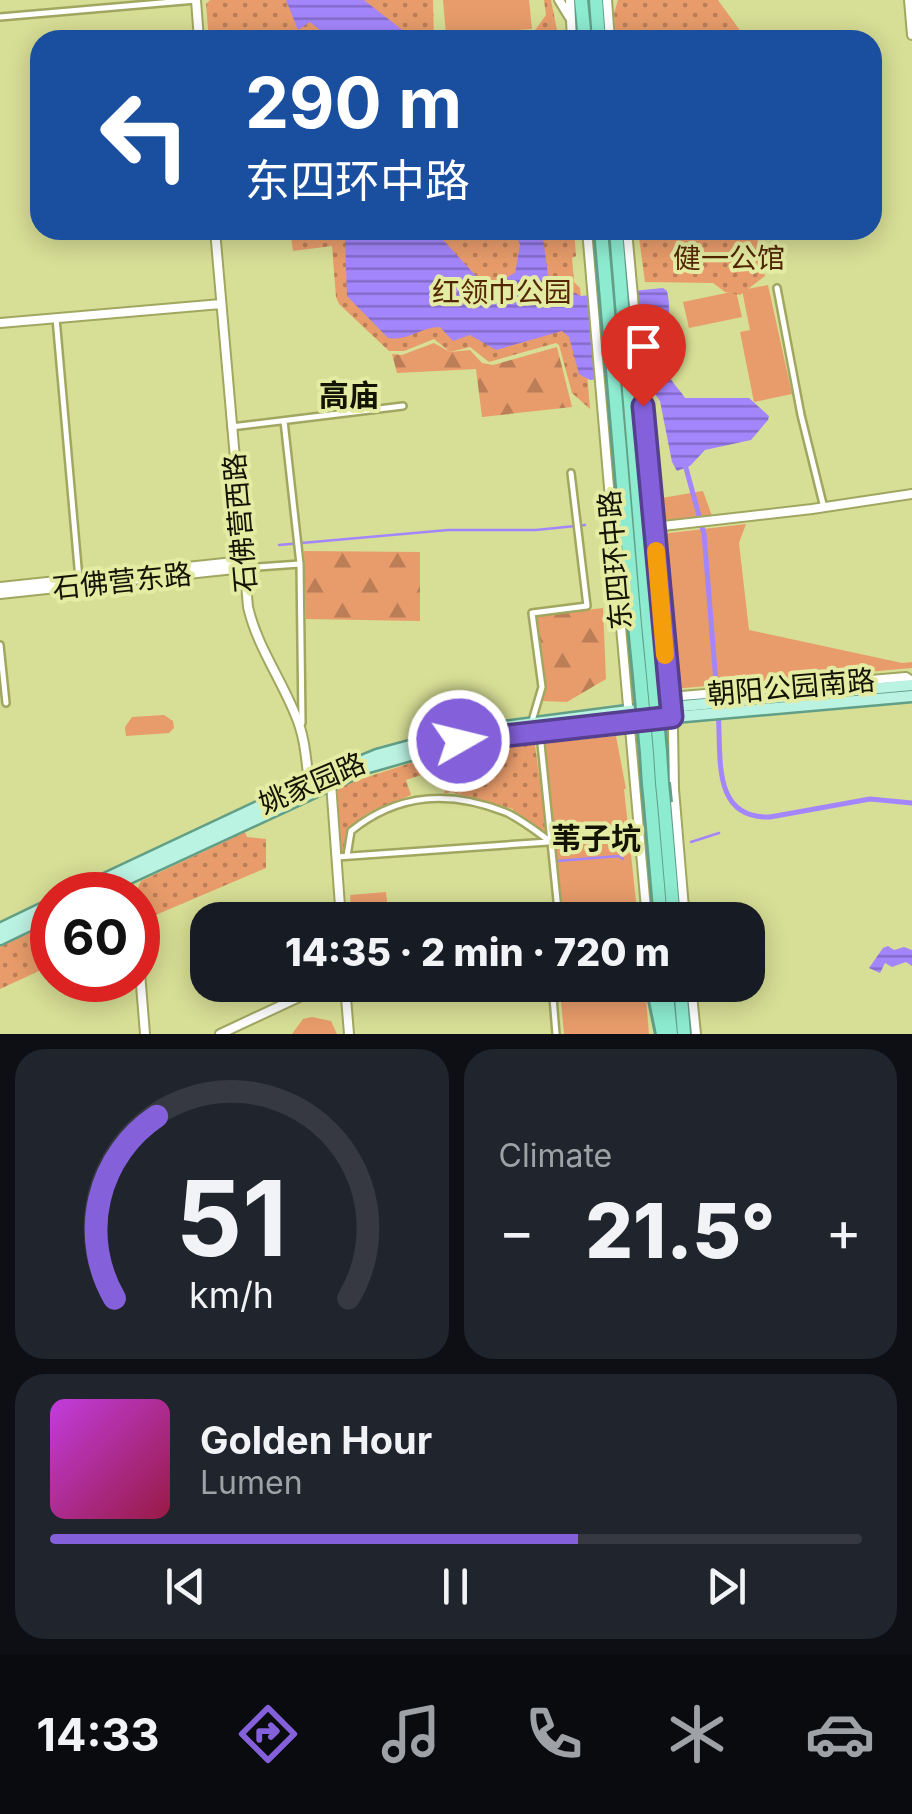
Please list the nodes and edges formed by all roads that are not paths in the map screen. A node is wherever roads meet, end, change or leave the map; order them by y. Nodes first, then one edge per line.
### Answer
1 (196, 0) edge
2 (560, 0) edge
3 (570, 0) edge
4 (582, 0) edge
5 (596, 0) edge
6 (610, 0) edge
7 (909, 0) edge
8 (0, 17) edge
9 (572, 22) junction
10 (199, 30) edge
11 (572, 30) edge
12 (584, 30) edge
13 (599, 30) edge
14 (610, 30) edge
15 (912, 35) edge
16 (216, 240) edge
17 (592, 240) edge
18 (603, 240) edge
19 (615, 240) edge
20 (624, 240) edge
21 (612, 280) junction
22 (777, 288) dead end
23 (221, 304) junction
24 (0, 313) edge
25 (56, 318) junction
26 (0, 323) edge
27 (403, 406) dead end
28 (623, 408) junction
29 (284, 421) junction
30 (232, 426) junction
31 (571, 473) dead end
32 (638, 489) junction
33 (623, 490) junction
34 (912, 494) edge
35 (824, 508) junction
36 (654, 527) junction
37 (656, 546) junction
38 (615, 551) junction
39 (244, 564) junction
40 (300, 564) junction
41 (79, 578) junction
42 (0, 591) edge
43 (642, 624) junction
44 (663, 636) junction
45 (621, 640) junction
46 (0, 645) edge
47 (912, 683) edge
48 (668, 686) junction
49 (625, 690) junction
50 (912, 696) edge
51 (731, 702) junction
52 (6, 703) dead end
53 (702, 704) junction
54 (671, 707) junction
55 (628, 716) junction
56 (536, 726) junction
57 (301, 731) junction
58 (674, 738) junction
59 (630, 742) junction
60 (332, 783) junction
61 (306, 784) junction
62 (662, 786) junction
63 (635, 793) junction
64 (658, 803) junction
65 (551, 842) junction
66 (348, 856) junction
67 (337, 857) junction
68 (120, 872) edge
69 (141, 872) edge
70 (340, 902) edge
71 (557, 902) edge
72 (645, 902) edge
73 (661, 902) edge
74 (672, 902) edge
75 (682, 902) edge
76 (30, 915) edge
77 (30, 925) edge
78 (0, 929) edge
79 (0, 939) edge
80 (142, 1002) edge
81 (289, 1002) edge
82 (347, 1002) edge
83 (553, 1002) edge
84 (656, 1002) edge
85 (667, 1002) edge
86 (681, 1002) edge
87 (693, 1002) edge
88 (145, 1034) edge
89 (220, 1034) edge
90 (350, 1034) edge
91 (556, 1034) edge
92 (661, 1034) edge
93 (670, 1034) edge
94 (684, 1034) edge
95 (696, 1034) edge

1 - 8 street
1 - 10 street
2 - 9 street
3 - 9 street
4 - 12 highway
5 - 13 highway
6 - 14 street
7 - 15 street
9 - 11 street
16 - 23 street, 石佛营西路
17 - 21 street, 东四环中路
18 - 21 highway, 东四环中路
19 - 21 highway, 东四环中路
20 - 21 street, 东四环中路
21 - 28 highway, 东四环中路
21 - 28 street
22 - 35 street
23 - 25 street
23 - 30 street, 石佛营西路
24 - 26 street
25 - 26 street
25 - 41 street
27 - 29 street
28 - 32 highway, 东四环中路
28 - 33 highway, 东四环中路
28 - 36 street, 东四环中路
28 - 38 street, 东四环中路
29 - 30 street
29 - 40 street
30 - 39 street, 石佛营西路
31 - 56 street
32 - 37 highway
32 - 43 highway, 东四环中路
33 - 38 highway
33 - 43 highway, 东四环中路
34 - 35 street
35 - 36 street
36 - 37 street, 东四环中路
37 - 44 street, 东四环中路
38 - 45 street, 东四环中路
39 - 40 street
39 - 41 street, 石佛营东路
39 - 42 street, 石佛营东路
39 - 57 street, 石佛营西路
40 - 57 street
41 - 42 street, 石佛营东路
43 - 62 highway, 东四环中路, bridge
44 - 45 street
44 - 48 street, 东四环中路
45 - 49 street, 东四环中路
46 - 52 street
47 - 51 main road, 朝阳公园南路
48 - 49 street
48 - 54 street, 东四环中路
49 - 55 street, 东四环中路
50 - 51 main road, 朝阳公园南路
51 - 53 main road, 朝阳公园南路
51 - 53 street, 朝阳公园南路
53 - 54 main road, 朝阳公园南路
53 - 54 street, 朝阳公园南路
54 - 55 main road, 姚家园路
54 - 58 street, 东四环中路
55 - 56 main road, 姚家园路
55 - 59 street, 东四环中路
56 - 60 main road, 姚家园路
56 - 61 main road, 姚家园路
56 - 65 street
57 - 61 street, 石佛营西路
58 - 59 street
58 - 62 street, 东四环中路
59 - 63 street, 东四环中路
60 - 67 street
60 - 69 main road, 姚家园路
61 - 68 main road, 姚家园路
62 - 63 street
62 - 64 highway, 东四环中路, bridge
62 - 75 street, 东四环中路
63 - 72 street, 东四环中路
64 - 73 highway
64 - 74 highway
65 - 66 street
65 - 66 street
65 - 71 street
66 - 67 street
67 - 70 street
76 - 78 main road
77 - 79 main road
80 - 88 street
81 - 89 street
82 - 90 street
83 - 91 street
84 - 92 highway
85 - 93 highway
86 - 94 highway
87 - 95 street

